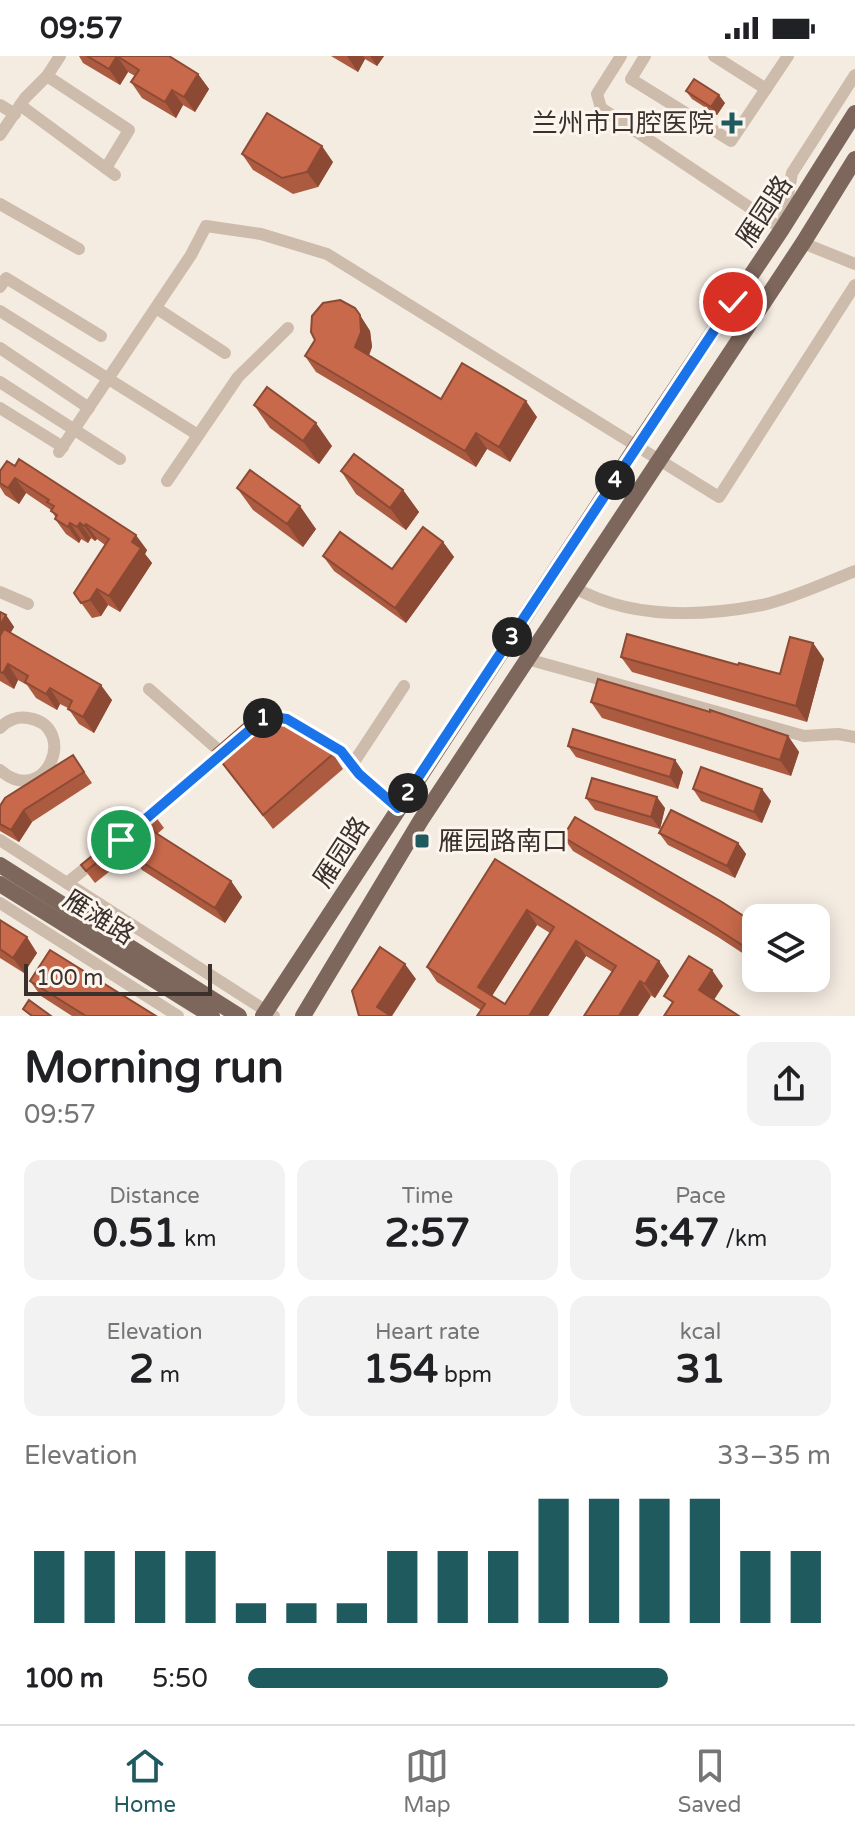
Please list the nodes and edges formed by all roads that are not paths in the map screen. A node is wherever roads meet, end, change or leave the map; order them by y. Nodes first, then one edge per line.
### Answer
1 (60, 56) edge
2 (621, 56) edge
3 (645, 56) edge
4 (714, 56) edge
5 (788, 56) edge
6 (855, 75) edge
7 (47, 76) junction
8 (766, 89) junction
9 (0, 105) edge
10 (18, 109) junction
11 (855, 113) edge
12 (0, 135) edge
13 (855, 159) edge
14 (0, 204) edge
15 (782, 229) junction
16 (803, 243) junction
17 (79, 249) dead end
18 (855, 264) edge
19 (855, 285) edge
20 (0, 287) edge
21 (156, 308) junction
22 (0, 311) edge
23 (288, 328) dead end
24 (101, 336) dead end
25 (0, 348) edge
26 (225, 353) dead end
27 (108, 379) junction
28 (0, 382) edge
29 (0, 408) edge
30 (89, 408) junction
31 (75, 430) junction
32 (198, 435) junction
33 (636, 447) junction
34 (120, 459) dead end
35 (657, 460) junction
36 (167, 481) dead end
37 (855, 571) edge
38 (575, 588) junction
39 (0, 592) edge
40 (28, 604) dead end
41 (527, 659) junction
42 (404, 686) dead end
43 (149, 689) dead end
44 (0, 728) edge
45 (245, 735) edge
46 (855, 737) edge
47 (234, 745) edge
48 (223, 754) junction
49 (352, 765) junction
50 (4, 773) edge
51 (0, 789) edge
52 (398, 808) junction
53 (127, 835) edge
54 (0, 840) edge
55 (103, 854) edge
56 (0, 865) edge
57 (67, 883) junction
58 (0, 884) edge
59 (0, 903) edge
60 (268, 1014) edge
61 (178, 1016) edge
62 (212, 1016) edge
63 (239, 1016) edge
64 (303, 1016) edge

1 - 7 street
2 - 15 street
3 - 8 street
4 - 8 street
5 - 8 street
6 - 15 street
7 - 10 street
7 - 10 street
9 - 10 street
10 - 12 street
11 - 15 main road, 雁园路
13 - 16 main road, 雁园路
14 - 17 street
15 - 16 main road
15 - 33 main road, 雁园路
16 - 18 street
16 - 35 main road, 雁园路
19 - 35 street
20 - 24 street
21 - 26 street
21 - 27 street
21 - 33 street
22 - 27 street
23 - 32 street
25 - 30 street
27 - 30 street
27 - 32 street
28 - 31 street
29 - 31 street
30 - 31 street
31 - 34 street
32 - 36 street
33 - 35 street
33 - 52 main road, 雁园路
35 - 38 main road, 雁园路
37 - 38 street
38 - 41 main road, 雁园路
39 - 40 street
41 - 46 street
41 - 64 main road, 雁园路
42 - 49 street
43 - 48 street
44 - 50 street
45 - 49 street
47 - 48 street
48 - 53 street
49 - 52 street
50 - 51 street
52 - 60 main road, 雁园路
54 - 57 street, 雁滩路
55 - 57 street
56 - 63 main road, 雁滩路
57 - 60 street, 雁滩路
58 - 62 main road, 雁滩路
59 - 61 street, 雁滩路

